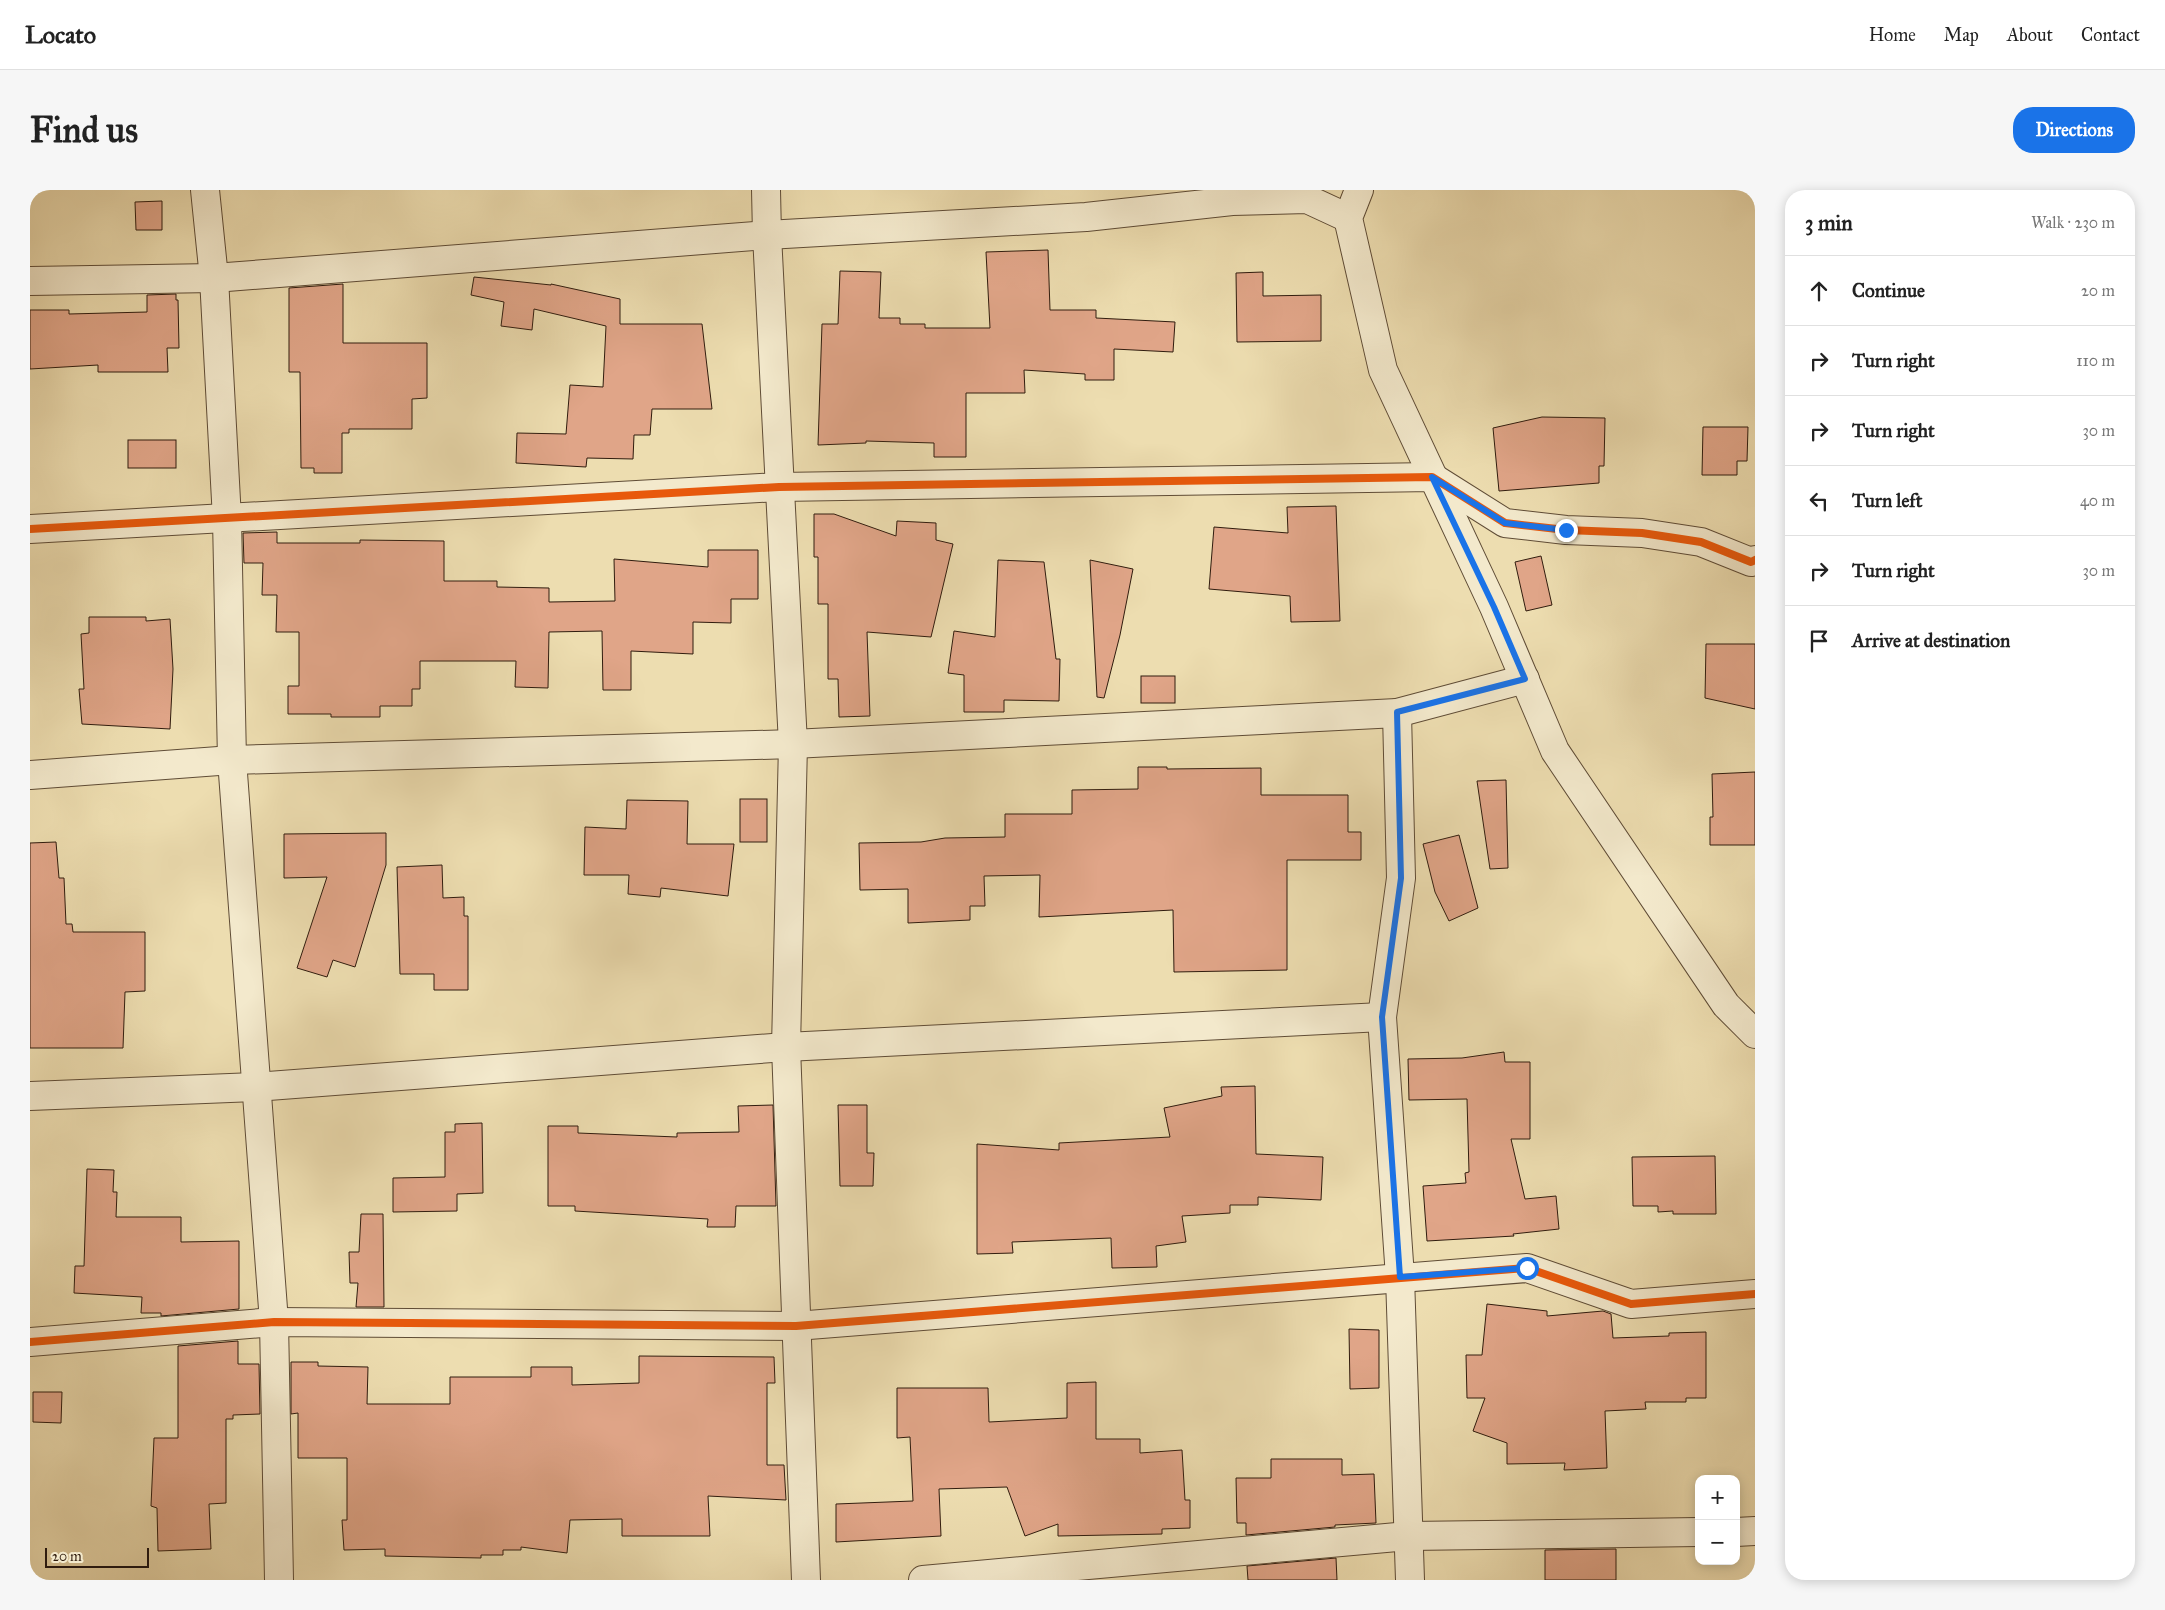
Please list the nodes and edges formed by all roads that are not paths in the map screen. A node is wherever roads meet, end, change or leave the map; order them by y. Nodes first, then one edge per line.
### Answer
1 (205, 190) edge
2 (766, 190) edge
3 (1359, 190) edge
4 (1348, 218) junction
5 (767, 235) junction
6 (214, 278) junction
7 (30, 281) edge
8 (1432, 477) junction
9 (779, 487) junction
10 (227, 519) junction
11 (30, 528) edge
12 (1755, 560) edge
13 (1525, 679) junction
14 (1397, 712) junction
15 (793, 744) junction
16 (232, 760) junction
17 (30, 775) edge
18 (1382, 1017) junction
19 (1755, 1034) edge
20 (786, 1047) junction
21 (255, 1087) junction
22 (30, 1096) edge
23 (1400, 1277) junction
24 (1755, 1294) edge
25 (274, 1322) junction
26 (796, 1326) junction
27 (30, 1342) edge
28 (1755, 1531) edge
29 (1695, 1532) edge
30 (1740, 1532) edge
31 (1408, 1536) junction
32 (278, 1580) edge
33 (806, 1580) edge
34 (923, 1580) edge
35 (1410, 1580) edge

1 - 6 street
2 - 5 street
3 - 4 street
4 - 5 street
4 - 8 street
5 - 6 street
5 - 9 street
6 - 7 street
6 - 10 street
8 - 9 street
8 - 12 street
8 - 13 street
9 - 10 street
9 - 15 street
10 - 11 street
10 - 16 street
13 - 14 street
13 - 19 street
14 - 15 street
14 - 18 street
15 - 16 street
15 - 20 street
16 - 17 street
16 - 21 street
18 - 20 street
18 - 23 street
20 - 21 street
20 - 26 street
21 - 22 street
21 - 25 street
23 - 24 street
23 - 26 street
23 - 31 street
25 - 26 street
25 - 27 street
25 - 32 street
26 - 33 street
28 - 30 street
29 - 31 street
31 - 34 street
31 - 35 street

